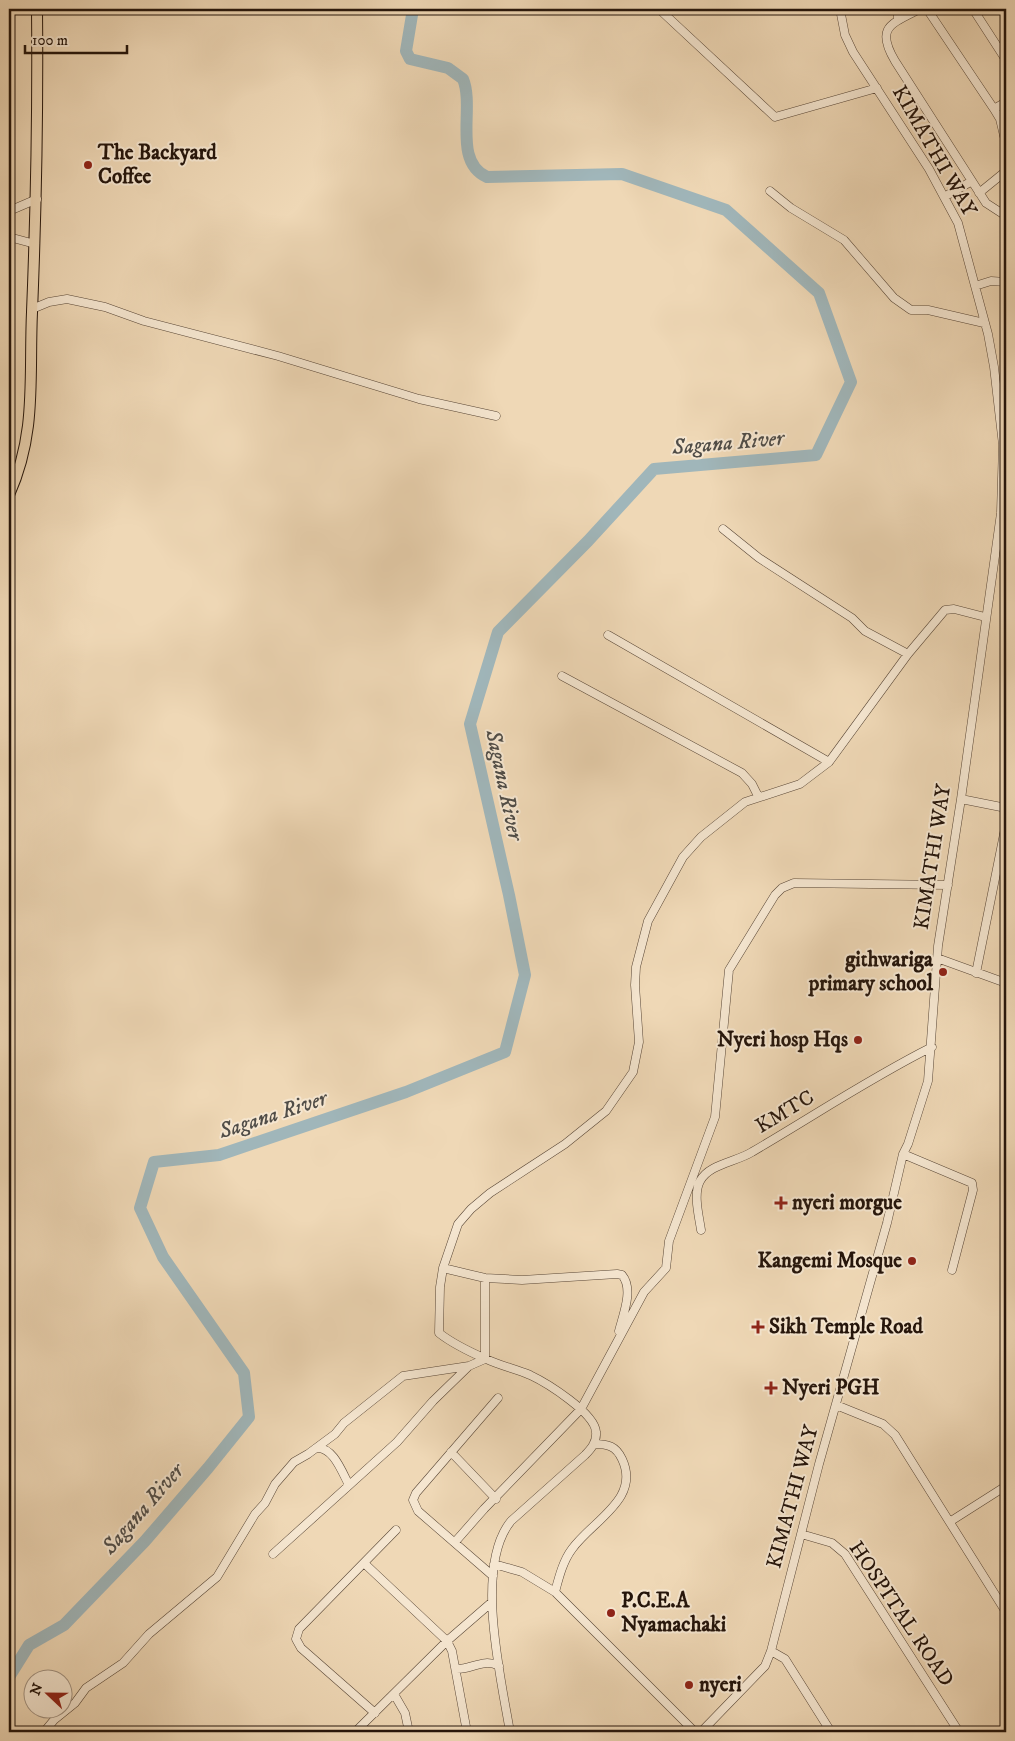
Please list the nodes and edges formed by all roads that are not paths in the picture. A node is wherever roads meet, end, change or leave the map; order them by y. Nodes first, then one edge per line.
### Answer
1 (37, 9) edge
2 (659, 9) edge
3 (840, 9) edge
4 (898, 9) edge
5 (920, 9) edge
6 (927, 9) edge
7 (973, 9) edge
8 (898, 20) junction
9 (1006, 60) edge
10 (877, 88) junction
11 (1006, 102) edge
12 (994, 109) junction
13 (1006, 144) edge
14 (1006, 171) edge
15 (972, 181) junction
16 (770, 191) dead end
17 (980, 193) junction
18 (944, 197) junction
19 (37, 199) junction
20 (9, 211) edge
21 (1006, 216) edge
22 (9, 237) edge
23 (36, 244) junction
24 (1006, 282) edge
25 (975, 286) junction
26 (32, 309) junction
27 (984, 323) junction
28 (496, 416) dead end
29 (1005, 446) edge
30 (9, 495) edge
31 (1004, 514) edge
32 (723, 529) dead end
33 (985, 617) junction
34 (608, 635) dead end
35 (908, 654) junction
36 (562, 676) dead end
37 (829, 762) junction
38 (758, 796) junction
39 (961, 799) junction
40 (1006, 808) edge
41 (1006, 824) edge
42 (948, 885) junction
43 (937, 958) junction
44 (976, 973) junction
45 (1006, 983) edge
46 (932, 1047) junction
47 (903, 1154) junction
48 (701, 1230) dead end
49 (443, 1268) junction
50 (952, 1270) dead end
51 (485, 1278) junction
52 (617, 1340) junction
53 (485, 1359) junction
54 (469, 1366) junction
55 (498, 1398) dead end
56 (836, 1405) junction
57 (581, 1409) junction
58 (594, 1444) junction
59 (315, 1448) junction
60 (451, 1452) junction
61 (349, 1485) junction
62 (1006, 1486) edge
63 (496, 1499) junction
64 (950, 1521) junction
65 (396, 1530) dead end
66 (801, 1534) junction
67 (455, 1542) junction
68 (273, 1554) dead end
69 (365, 1564) junction
70 (494, 1564) junction
71 (493, 1576) junction
72 (555, 1592) junction
73 (492, 1602) junction
74 (1006, 1612) edge
75 (447, 1641) junction
76 (772, 1651) junction
77 (499, 1666) junction
78 (457, 1669) junction
79 (394, 1694) junction
80 (375, 1713) junction
81 (705, 1731) edge
82 (44, 1732) edge
83 (355, 1732) edge
84 (409, 1732) edge
85 (467, 1732) edge
86 (510, 1732) edge
87 (695, 1732) edge
88 (831, 1732) edge
89 (959, 1732) edge

1 - 19 main road
2 - 10 street
3 - 10 street, KIMATHI WAY
4 - 8 street
5 - 8 street
6 - 12 street
7 - 9 street
8 - 15 street
10 - 18 street, KIMATHI WAY
11 - 12 street
12 - 13 street
14 - 17 street
15 - 17 street
15 - 18 street
16 - 27 street
17 - 21 street
18 - 25 street, KIMATHI WAY
19 - 20 street
19 - 23 main road
22 - 23 street
23 - 26 main road
24 - 25 street
25 - 27 street, KIMATHI WAY
26 - 28 street
26 - 30 main road
27 - 29 street, KIMATHI WAY
29 - 31 street, KIMATHI WAY
31 - 33 street, KIMATHI WAY
32 - 35 street
33 - 35 street
33 - 39 street, KIMATHI WAY
34 - 37 street
35 - 37 street
36 - 38 street
37 - 38 street
38 - 49 street
39 - 40 street
39 - 42 street, KIMATHI WAY
41 - 44 street
42 - 43 street, KIMATHI WAY
42 - 52 street
43 - 44 street
43 - 46 street, KIMATHI WAY
44 - 45 street
46 - 47 street, KIMATHI WAY
46 - 48 street, KMTC
47 - 50 street
47 - 56 street, KIMATHI WAY
49 - 51 street
49 - 53 street
51 - 52 street
51 - 53 street
52 - 57 street
53 - 54 street
53 - 57 street
54 - 59 street
54 - 61 street
55 - 60 street
56 - 64 street
56 - 66 street, KIMATHI WAY
57 - 58 street
57 - 63 street
58 - 70 street
58 - 72 street
59 - 61 street
59 - 82 street
60 - 63 street
60 - 67 street
61 - 68 street
62 - 64 street
63 - 67 street
64 - 74 street
65 - 69 street
66 - 76 street, KIMATHI WAY
66 - 89 street, HOSPITAL ROAD
67 - 71 street
69 - 75 street
69 - 80 street
70 - 71 street
70 - 72 street
71 - 73 street
72 - 87 street
73 - 75 street
73 - 77 street
75 - 78 street
75 - 79 street
76 - 81 street, KIMATHI WAY
76 - 88 street
77 - 78 street
77 - 86 street
78 - 85 street
79 - 80 street
79 - 84 street
80 - 83 street

